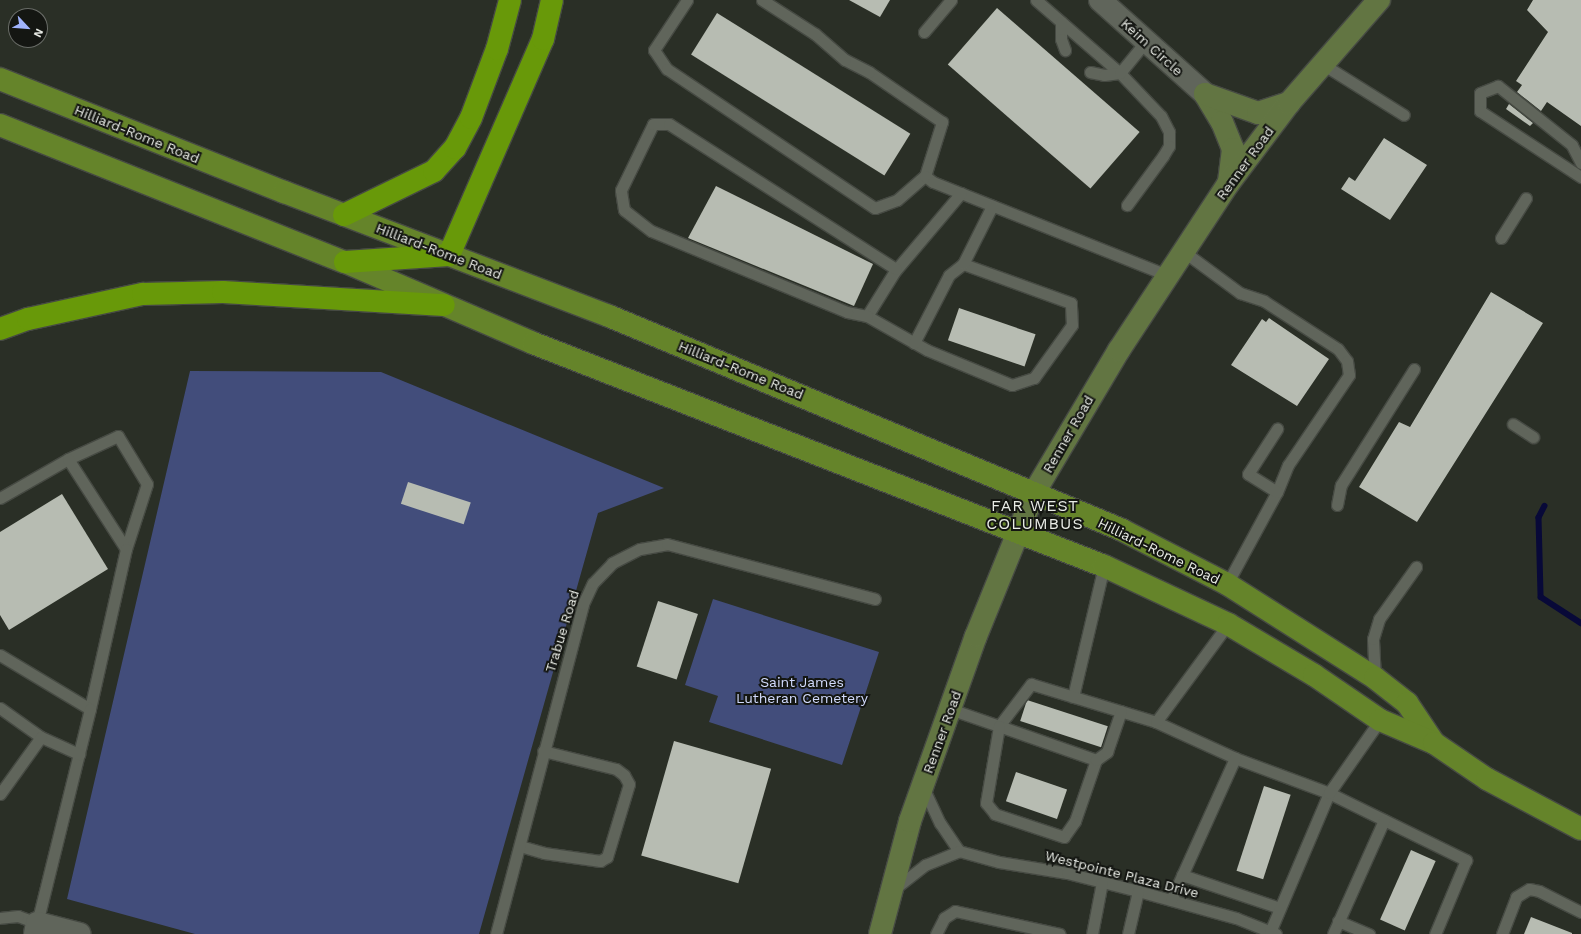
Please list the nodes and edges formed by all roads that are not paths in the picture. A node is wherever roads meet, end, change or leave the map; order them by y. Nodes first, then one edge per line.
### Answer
1 (510, 0) edge
2 (552, 0) edge
3 (686, 0) edge
4 (762, 0) edge
5 (951, 0) edge
6 (1036, 0) edge
7 (1100, 0) edge
8 (1379, 0) edge
9 (1061, 22) junction
10 (924, 32) dead end
11 (1146, 42) junction
12 (1065, 50) dead end
13 (1324, 65) junction
14 (1090, 72) dead end
15 (1120, 73) junction
16 (0, 79) edge
17 (1205, 94) junction
18 (1289, 103) junction
19 (1404, 115) dead end
20 (2, 126) edge
21 (1581, 163) edge
22 (925, 176) junction
23 (1581, 177) edge
24 (1228, 184) junction
25 (961, 194) junction
26 (1526, 198) dead end
27 (1127, 205) dead end
28 (992, 206) junction
29 (344, 214) junction
30 (1501, 238) dead end
31 (1183, 251) junction
32 (449, 255) junction
33 (345, 262) junction
34 (964, 264) junction
35 (896, 270) junction
36 (1167, 276) junction
37 (444, 306) junction
38 (867, 316) junction
39 (0, 330) edge
40 (914, 343) junction
41 (1414, 369) dead end
42 (1513, 424) dead end
43 (1277, 429) dead end
44 (1533, 437) dead end
45 (68, 459) junction
46 (1277, 492) junction
47 (1034, 493) junction
48 (0, 498) edge
49 (1337, 505) dead end
50 (1018, 532) junction
51 (126, 549) junction
52 (1104, 566) junction
53 (1416, 566) dead end
54 (1227, 584) junction
55 (875, 599) dead end
56 (1228, 624) junction
57 (0, 655) edge
58 (1375, 678) junction
59 (1073, 697) junction
60 (0, 708) edge
61 (90, 709) junction
62 (950, 709) junction
63 (1121, 711) junction
64 (1380, 720) junction
65 (1156, 722) junction
66 (999, 726) junction
67 (41, 737) junction
68 (1434, 743) junction
69 (544, 751) junction
70 (79, 754) junction
71 (1235, 758) junction
72 (1096, 760) junction
73 (922, 786) junction
74 (1329, 792) junction
75 (0, 794) edge
76 (1384, 820) junction
77 (1581, 829) edge
78 (520, 846) junction
79 (959, 851) junction
80 (1182, 875) junction
81 (1102, 882) junction
82 (1138, 891) junction
83 (890, 893) junction
84 (1171, 900) junction
85 (1280, 908) junction
86 (1581, 912) edge
87 (0, 918) edge
88 (1338, 921) junction
89 (36, 929) edge
90 (1273, 933) edge
91 (80, 934) edge
92 (496, 934) edge
93 (880, 934) edge
94 (936, 934) edge
95 (1060, 934) edge
96 (1092, 934) edge
97 (1128, 934) edge
98 (1333, 934) edge
99 (1369, 934) edge
100 (1435, 934) edge
101 (1502, 934) edge

1 - 29 highway
2 - 32 highway
3 - 22 lane
4 - 22 lane
5 - 10 lane
6 - 9 lane
7 - 11 street, Keim Circle
8 - 13 main road, Renner Road
9 - 12 lane
9 - 15 lane
11 - 15 lane
11 - 17 street, Keim Circle
13 - 18 main road, Renner Road
13 - 19 lane
14 - 15 lane
15 - 27 lane
16 - 29 main road, Hilliard-Rome Road
17 - 18 main road
17 - 24 main road
18 - 24 main road, Renner Road
20 - 33 main road, Hilliard-Rome Road
21 - 23 lane
22 - 25 lane
24 - 31 main road, Renner Road
25 - 28 lane
25 - 35 lane
26 - 30 lane
28 - 34 lane
28 - 36 lane
29 - 32 main road, Hilliard-Rome Road
31 - 36 main road, Renner Road
31 - 46 lane
32 - 33 highway
32 - 47 main road, Hilliard-Rome Road
33 - 37 main road, Hilliard-Rome Road
34 - 40 lane
34 - 40 lane
35 - 38 lane
35 - 38 lane
36 - 47 main road, Renner Road
37 - 39 highway
37 - 50 main road, Hilliard-Rome Road
38 - 40 lane
41 - 49 lane
42 - 44 lane
43 - 46 lane
45 - 48 lane
45 - 51 lane
45 - 51 lane
46 - 54 lane
47 - 50 main road, Renner Road
47 - 54 main road, Hilliard-Rome Road
50 - 52 main road, Hilliard-Rome Road
50 - 62 main road, Renner Road
51 - 61 lane
52 - 56 main road, Hilliard-Rome Road
52 - 59 lane
53 - 58 lane
54 - 58 main road, Hilliard-Rome Road
55 - 69 lane, Trabue Road
56 - 64 main road, Hilliard-Rome Road
56 - 65 lane
57 - 61 lane
58 - 68 main road, Hilliard-Rome Road
59 - 63 lane
59 - 66 lane
60 - 67 lane
61 - 70 lane
62 - 66 lane
62 - 73 main road, Renner Road
63 - 65 lane
63 - 72 lane
64 - 68 main road, Hilliard-Rome Road
64 - 74 lane
65 - 71 lane
66 - 72 lane
66 - 72 lane
67 - 70 lane
67 - 75 lane
68 - 77 main road, Hilliard-Rome Road
69 - 78 lane, Trabue Road
69 - 78 lane
70 - 89 lane
71 - 74 lane
71 - 80 lane
73 - 79 lane
73 - 83 main road, Renner Road
74 - 76 lane
74 - 85 lane
76 - 88 lane
76 - 100 lane
78 - 92 lane, Trabue Road
79 - 81 lane, Westpointe Plaza Drive
79 - 83 lane
80 - 84 lane
80 - 85 lane
81 - 82 lane, Westpointe Plaza Drive
81 - 96 lane
82 - 84 lane, Westpointe Plaza Drive
82 - 97 lane
83 - 93 main road, Renner Road
84 - 90 lane, Westpointe Plaza Drive
85 - 90 lane
86 - 101 lane
87 - 89 lane
88 - 98 lane
88 - 99 lane
89 - 91 street
94 - 95 lane

